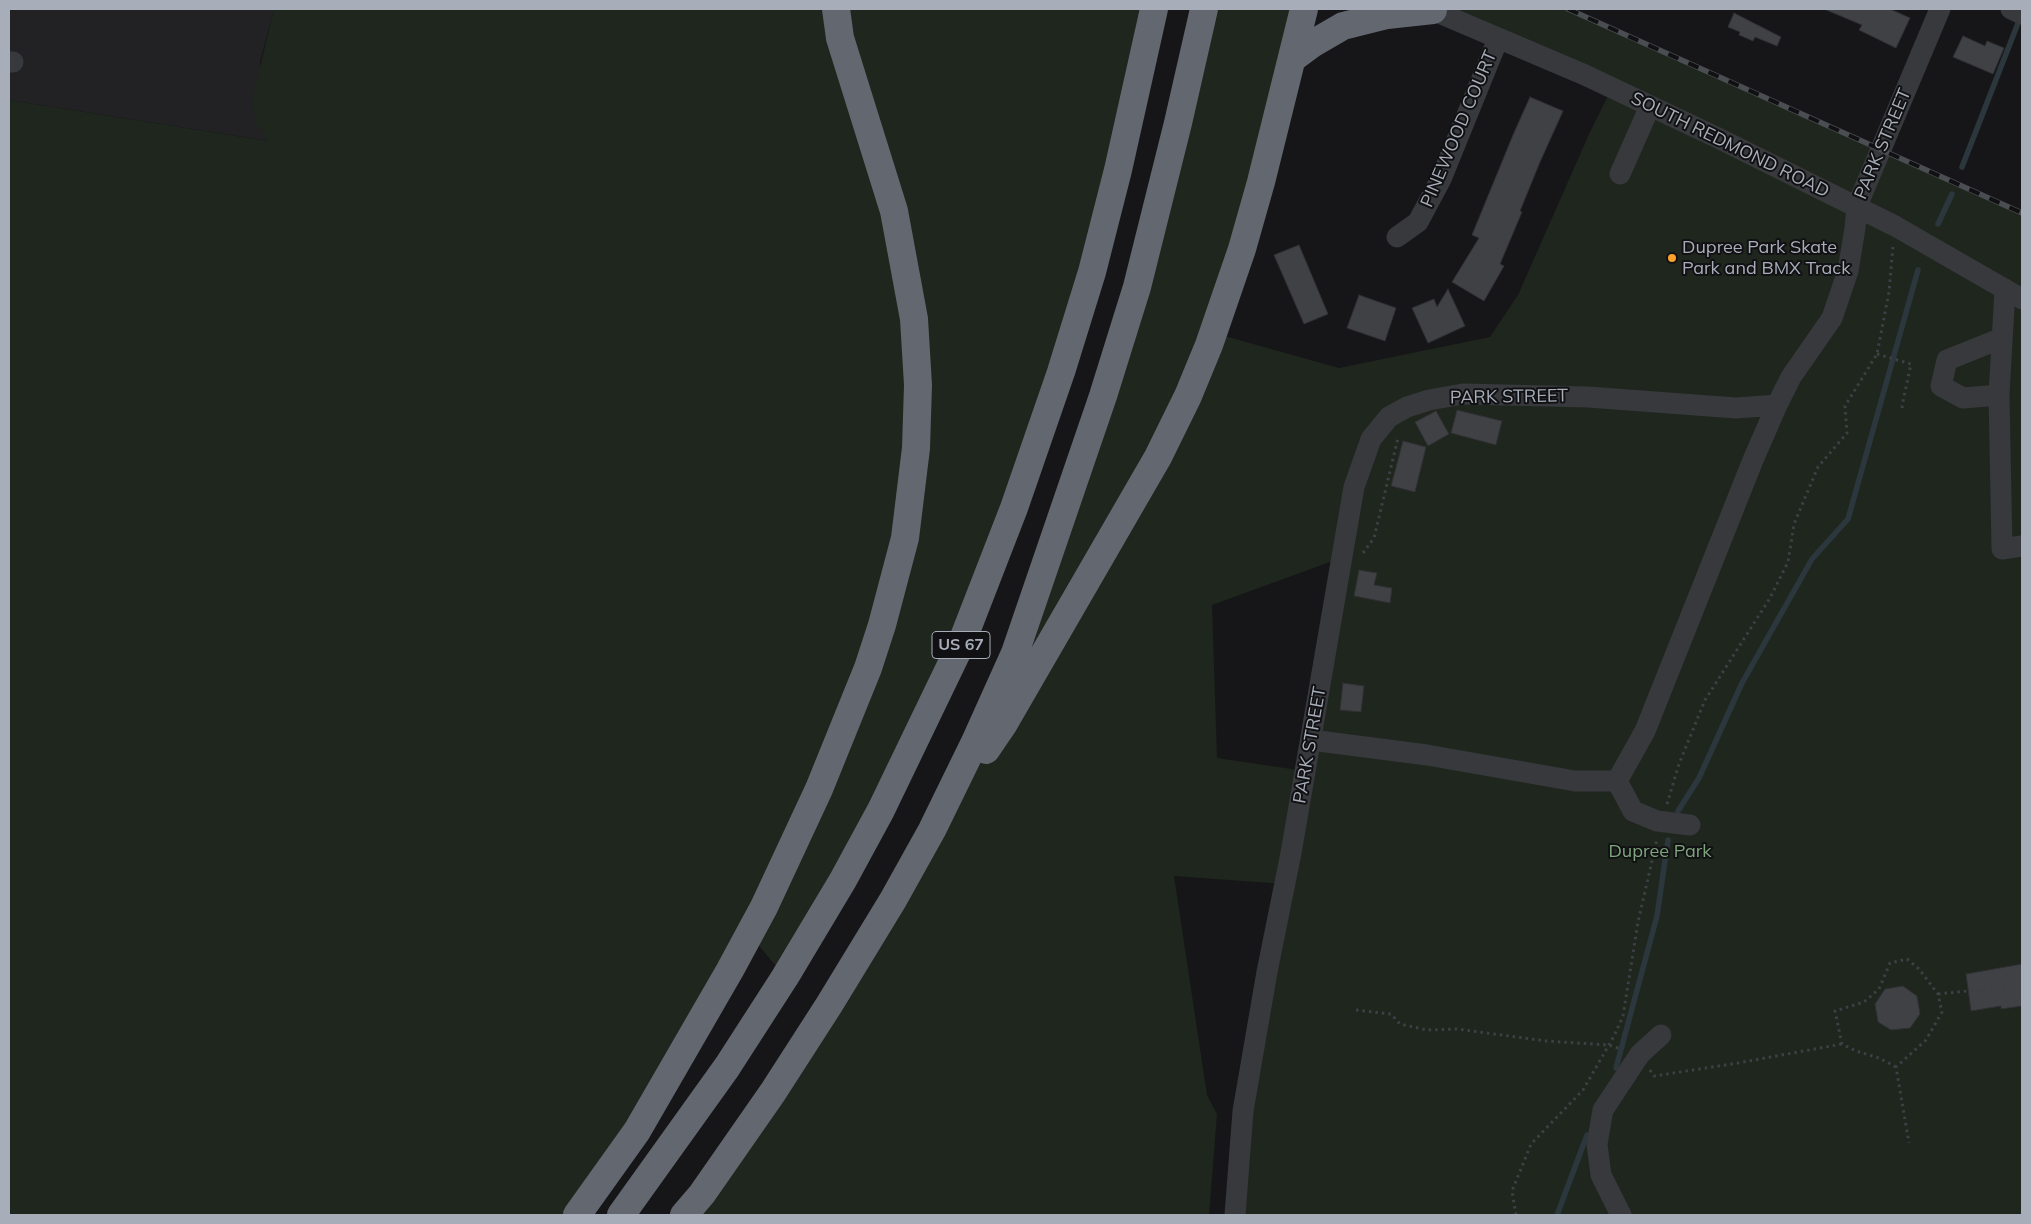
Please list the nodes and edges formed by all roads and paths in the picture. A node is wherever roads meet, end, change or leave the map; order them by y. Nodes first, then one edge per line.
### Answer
1 (836, 9) edge
2 (1154, 9) edge
3 (1204, 9) edge
4 (1304, 9) edge
5 (1940, 9) edge
6 (2011, 9) edge
7 (1431, 10) edge
8 (2022, 14) edge
9 (1498, 39) junction
10 (1293, 58) junction
11 (1650, 106) junction
12 (1620, 174) dead end
13 (1857, 206) junction
14 (1895, 226) junction
15 (1397, 237) dead end
16 (2013, 294) edge
17 (2002, 338) junction
18 (1876, 354) junction
19 (1999, 395) junction
20 (1776, 405) junction
21 (1903, 412) dead end
22 (1402, 431) dead end
23 (2022, 546) edge
24 (1358, 560) dead end
25 (1311, 740) junction
26 (1617, 781) junction
27 (1662, 822) junction
28 (1690, 825) dead end
29 (932, 830) junction
30 (2007, 986) dead end
31 (1938, 994) junction
32 (1356, 1010) dead end
33 (1661, 1035) dead end
34 (1842, 1044) junction
35 (1609, 1045) junction
36 (1618, 1048) dead end
37 (1640, 1054) junction
38 (1896, 1067) junction
39 (1909, 1143) dead end
40 (577, 1215) edge
41 (621, 1215) edge
42 (684, 1215) edge
43 (1235, 1215) edge
44 (1516, 1215) edge
45 (1621, 1215) edge

1 - 40 highway
2 - 41 highway, US 67
3 - 29 highway, US 67
4 - 10 highway
5 - 13 street, PARK STREET
6 - 8 street
7 - 9 street, SOUTH REDMOND ROAD
7 - 10 highway
9 - 11 street, SOUTH REDMOND ROAD
9 - 15 street, PINEWOOD COURT
10 - 29 highway
11 - 12 street
11 - 13 street, SOUTH REDMOND ROAD
13 - 14 street, SOUTH REDMOND ROAD
13 - 20 street, PARK STREET
14 - 16 street, SOUTH REDMOND ROAD
14 - 18 path
16 - 17 street
17 - 19 street
17 - 19 street
18 - 21 path
18 - 27 path
19 - 23 street
20 - 25 street, PARK STREET
20 - 26 street
22 - 24 path
25 - 26 street
25 - 43 street, PARK STREET
26 - 27 street
27 - 28 street
27 - 35 path
29 - 42 highway, US 67
30 - 31 path
31 - 34 path
31 - 38 path
32 - 35 path
33 - 37 street
34 - 37 path
34 - 38 path
35 - 36 path
35 - 44 path
37 - 45 street
38 - 39 path

